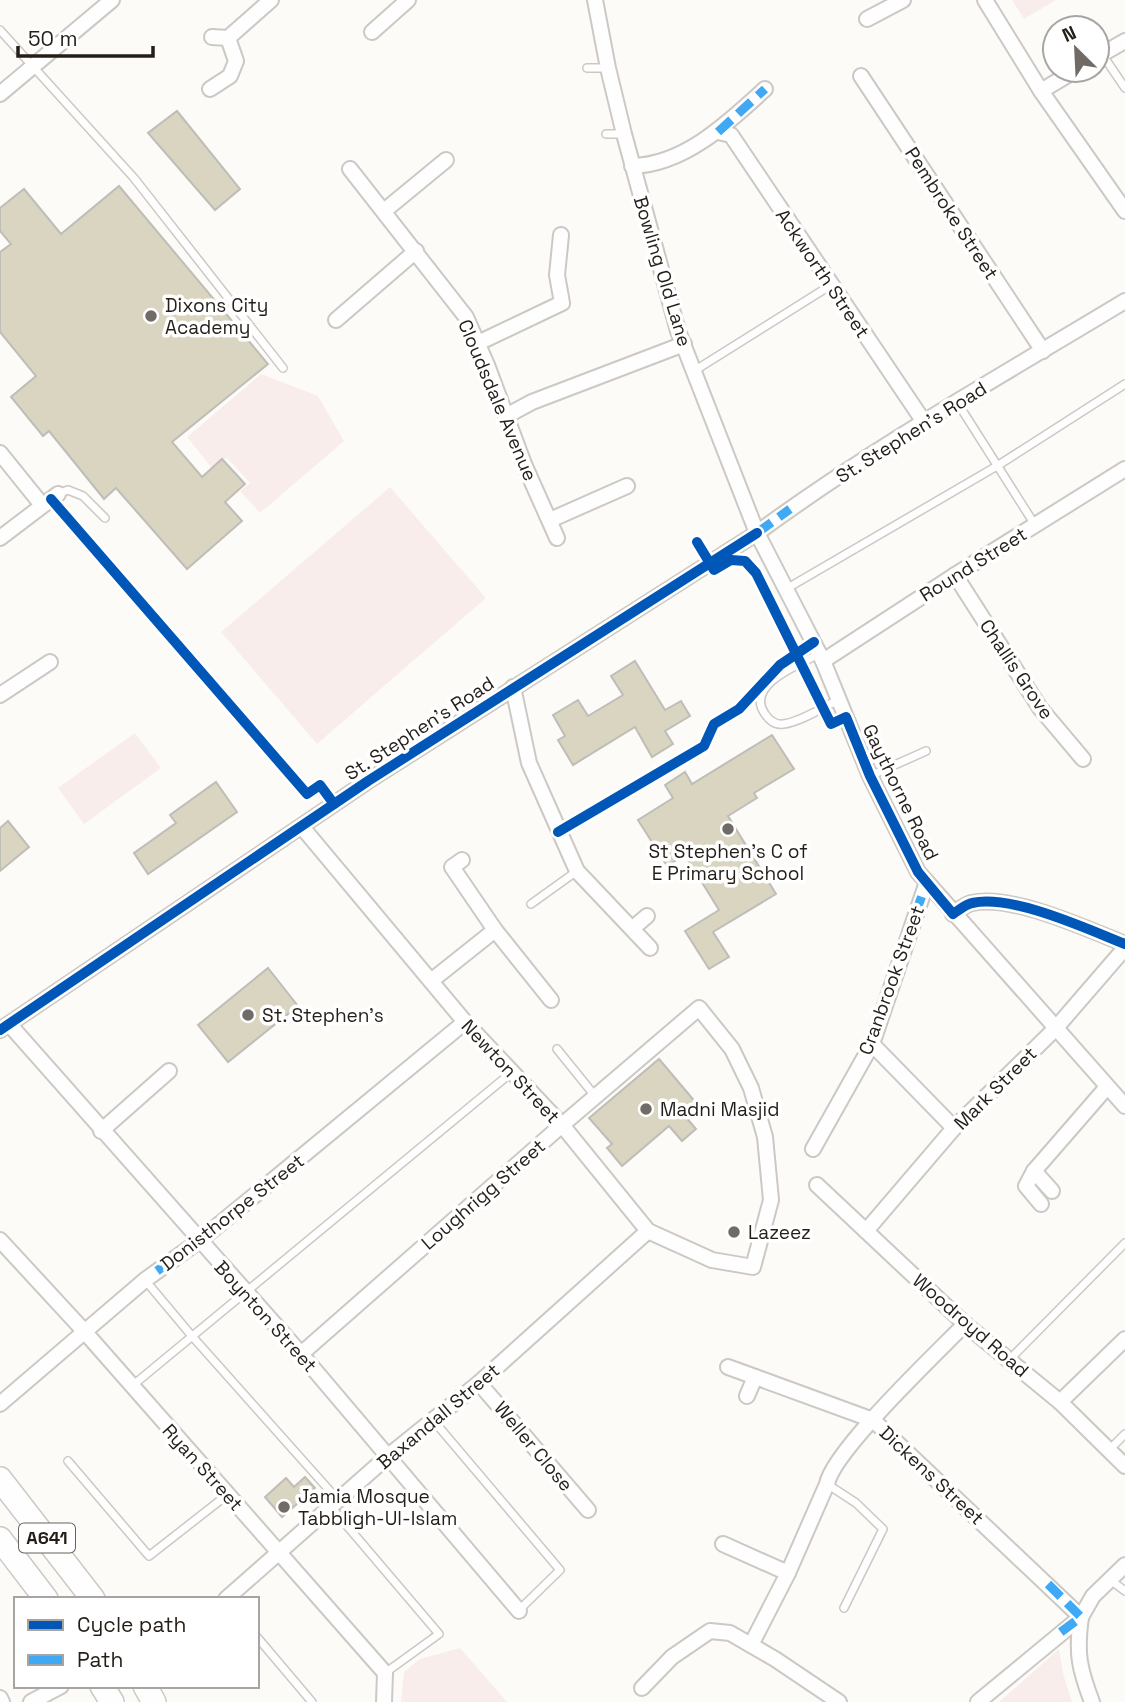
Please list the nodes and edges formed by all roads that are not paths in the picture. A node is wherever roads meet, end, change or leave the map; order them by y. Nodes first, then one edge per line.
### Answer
1 (112, 0) edge
2 (271, 0) edge
3 (408, 0) edge
4 (595, 0) edge
5 (902, 0) edge
6 (985, 0) edge
7 (867, 19) dead end
8 (0, 30) edge
9 (372, 32) dead end
10 (212, 37) dead end
11 (228, 38) junction
12 (32, 66) junction
13 (587, 68) dead end
14 (607, 68) junction
15 (1111, 70) edge
16 (861, 76) dead end
17 (1054, 84) edge
18 (1125, 88) edge
19 (210, 89) dead end
20 (765, 89) dead end
21 (1041, 92) junction
22 (0, 94) edge
23 (718, 132) junction
24 (606, 134) dead end
25 (624, 134) junction
26 (446, 160) dead end
27 (632, 166) junction
28 (350, 169) dead end
29 (384, 211) junction
30 (1125, 211) edge
31 (561, 235) dead end
32 (416, 251) junction
33 (831, 285) junction
34 (1125, 301) edge
35 (336, 320) dead end
36 (478, 343) junction
37 (684, 344) junction
38 (1043, 351) junction
39 (283, 368) dead end
40 (694, 371) junction
41 (1125, 384) edge
42 (957, 402) junction
43 (506, 416) junction
44 (924, 422) junction
45 (0, 453) edge
46 (997, 466) junction
47 (1125, 469) edge
48 (627, 486) dead end
49 (58, 494) joint
50 (42, 505) junction
51 (105, 518) dead end
52 (550, 520) junction
53 (1035, 525) junction
54 (757, 533) junction
55 (0, 538) edge
56 (557, 538) dead end
57 (955, 575) junction
58 (786, 589) junction
59 (821, 657) junction
60 (50, 662) dead end
61 (513, 687) junction
62 (0, 695) edge
63 (839, 700) junction
64 (926, 751) dead end
65 (1083, 759) dead end
66 (870, 775) junction
67 (302, 827) junction
68 (463, 860) dead end
69 (577, 871) junction
70 (927, 883) junction
71 (531, 904) dead end
72 (953, 914) junction
73 (647, 916) dead end
74 (633, 929) junction
75 (495, 930) junction
76 (1125, 946) edge
77 (650, 947) dead end
78 (431, 981) junction
79 (551, 1000) dead end
80 (465, 1022) junction
81 (4, 1027) edge
82 (1055, 1029) junction
83 (872, 1044) junction
84 (557, 1049) dead end
85 (169, 1071) dead end
86 (512, 1072) junction
87 (1107, 1087) junction
88 (595, 1096) junction
89 (1125, 1106) edge
90 (562, 1125) junction
91 (954, 1128) junction
92 (101, 1131) junction
93 (813, 1149) dead end
94 (1034, 1171) junction
95 (817, 1185) dead end
96 (1052, 1191) dead end
97 (1041, 1204) dead end
98 (648, 1231) junction
99 (866, 1231) junction
100 (0, 1240) edge
101 (199, 1241) junction
102 (1125, 1243) edge
103 (753, 1267) joint
104 (145, 1280) junction
105 (246, 1293) junction
106 (965, 1324) junction
107 (85, 1331) junction
108 (191, 1335) junction
109 (1125, 1339) edge
110 (301, 1354) junction
111 (1009, 1360) junction
112 (728, 1367) dead end
113 (755, 1377) junction
114 (479, 1383) junction
115 (132, 1387) junction
116 (747, 1395) dead end
117 (1059, 1402) junction
118 (0, 1404) edge
119 (432, 1419) junction
120 (873, 1420) junction
121 (1125, 1434) edge
122 (1108, 1450) junction
123 (387, 1457) junction
124 (68, 1461) dead end
125 (1125, 1466) edge
126 (0, 1479) edge
127 (827, 1484) junction
128 (228, 1494) junction
129 (335, 1504) junction
130 (588, 1510) dead end
131 (0, 1539) edge
132 (723, 1544) dead end
133 (278, 1552) junction
134 (1125, 1565) edge
135 (788, 1573) junction
136 (1109, 1579) junction
137 (1125, 1591) edge
138 (44, 1597) edge
139 (91, 1597) edge
140 (228, 1597) edge
141 (844, 1608) dead end
142 (519, 1611) joint
143 (1081, 1617) junction
144 (259, 1639) edge
145 (751, 1645) junction
146 (385, 1672) junction
147 (57, 1688) edge
148 (642, 1688) dead end
149 (31, 1702) edge
150 (312, 1702) edge
151 (384, 1702) edge
152 (839, 1702) edge
153 (978, 1702) edge
154 (1092, 1702) edge

1 - 12 street
2 - 11 street
3 - 9 street
4 - 14 street, Bowling Old Lane
5 - 7 street
6 - 21 street
8 - 12 lane
10 - 11 street
11 - 19 street
12 - 22 street
12 - 39 lane
13 - 14 lane
14 - 25 street, Bowling Old Lane
15 - 18 lane
16 - 38 street, Pembroke Street
17 - 21 street
20 - 23 street
21 - 30 street
23 - 27 street
23 - 33 street, Ackworth Street
24 - 25 lane
25 - 27 street, Bowling Old Lane
26 - 29 street
27 - 37 street, Bowling Old Lane
28 - 29 street, Cloudsdale Avenue
29 - 32 street, Cloudsdale Avenue
31 - 36 street
32 - 35 street
32 - 36 street, Cloudsdale Avenue
33 - 40 lane
33 - 44 street, Ackworth Street
34 - 38 street, St. Stephen's Road
36 - 43 street, Cloudsdale Avenue
37 - 40 street, Bowling Old Lane
37 - 43 street
38 - 42 street, St. Stephen's Road
40 - 54 street, Bowling Old Lane
41 - 46 lane
42 - 44 street, St. Stephen's Road
42 - 46 lane
43 - 52 street, Cloudsdale Avenue
44 - 54 street, St. Stephen's Road
45 - 50 street
46 - 53 lane
46 - 58 lane
47 - 53 street, Round Street
48 - 52 street
49 - 50 street
49 - 51 lane
50 - 55 street
52 - 56 street, Cloudsdale Avenue
53 - 57 street, Round Street
54 - 58 street, Gaythorne Road
54 - 61 street, St. Stephen's Road
57 - 59 street, Round Street
57 - 65 street, Challis Grove
58 - 59 street, Gaythorne Road
59 - 63 street, Gaythorne Road
59 - 63 lane
60 - 62 street
61 - 67 street, St. Stephen's Road
61 - 69 street
63 - 66 street, Gaythorne Road
64 - 66 lane
66 - 70 street, Gaythorne Road
67 - 78 street, Newton Street
67 - 81 street, St. Stephen's Road
68 - 75 street
69 - 71 lane
69 - 74 street
70 - 72 street, Gaythorne Road
70 - 83 street, Cranbrook Street
72 - 76 street
72 - 82 street, Gaythorne Road
73 - 74 street
74 - 77 street
75 - 78 street
75 - 79 street
76 - 82 street, Mark Street
78 - 80 street, Newton Street
80 - 86 street, Newton Street
80 - 101 street, Donisthorpe Street
81 - 92 street, Boynton Street
82 - 87 street, Gaythorne Road
82 - 91 street, Mark Street
83 - 91 street
83 - 93 street, Cranbrook Street
84 - 88 lane
85 - 92 street
86 - 90 street, Newton Street
86 - 105 lane
87 - 89 street, Gaythorne Road
87 - 94 street
88 - 90 street, Loughrigg Street
88 - 103 street, Loughrigg Street
90 - 98 street, Newton Street
90 - 110 street, Loughrigg Street
91 - 99 street, Mark Street
92 - 101 street, Boynton Street
94 - 96 street
94 - 97 street
95 - 99 street, Woodroyd Road
98 - 103 street, Newton Street
98 - 114 street, Baxandall Street
99 - 106 street, Woodroyd Road
100 - 107 street, Ryan Street
101 - 104 street, Donisthorpe Street
101 - 105 street, Boynton Street
102 - 111 lane
104 - 107 street, Donisthorpe Street
104 - 108 lane
105 - 108 lane
105 - 110 street, Boynton Street
106 - 111 street, Woodroyd Road
106 - 120 street
107 - 115 street, Ryan Street
107 - 118 street, Donisthorpe Street
108 - 115 lane
108 - 129 lane
109 - 117 street
110 - 123 street, Boynton Street
111 - 117 street, Woodroyd Road
112 - 113 street, Dickens Street
113 - 116 street
113 - 120 street, Dickens Street
114 - 119 street, Baxandall Street
114 - 130 street, Weller Close
115 - 128 street, Ryan Street
117 - 122 street, Woodroyd Road
119 - 123 street, Baxandall Street
119 - 142 lane
120 - 127 street
120 - 143 street, Dickens Street
121 - 122 lane
122 - 125 street, Woodroyd Road
123 - 129 street, Baxandall Street
123 - 142 street, Boynton Street
124 - 128 lane
126 - 139 main road, A641
127 - 135 street
127 - 141 lane
128 - 133 street, Ryan Street
129 - 133 street, Baxandall Street
129 - 146 lane
131 - 138 main road, A641
132 - 135 street
133 - 140 street, Baxandall Street
133 - 146 street, Ryan Street
134 - 136 street
135 - 145 street
136 - 137 lane
136 - 143 street
143 - 153 street
143 - 154 street
144 - 150 lane
145 - 148 street
145 - 152 street
146 - 151 street
147 - 149 street

